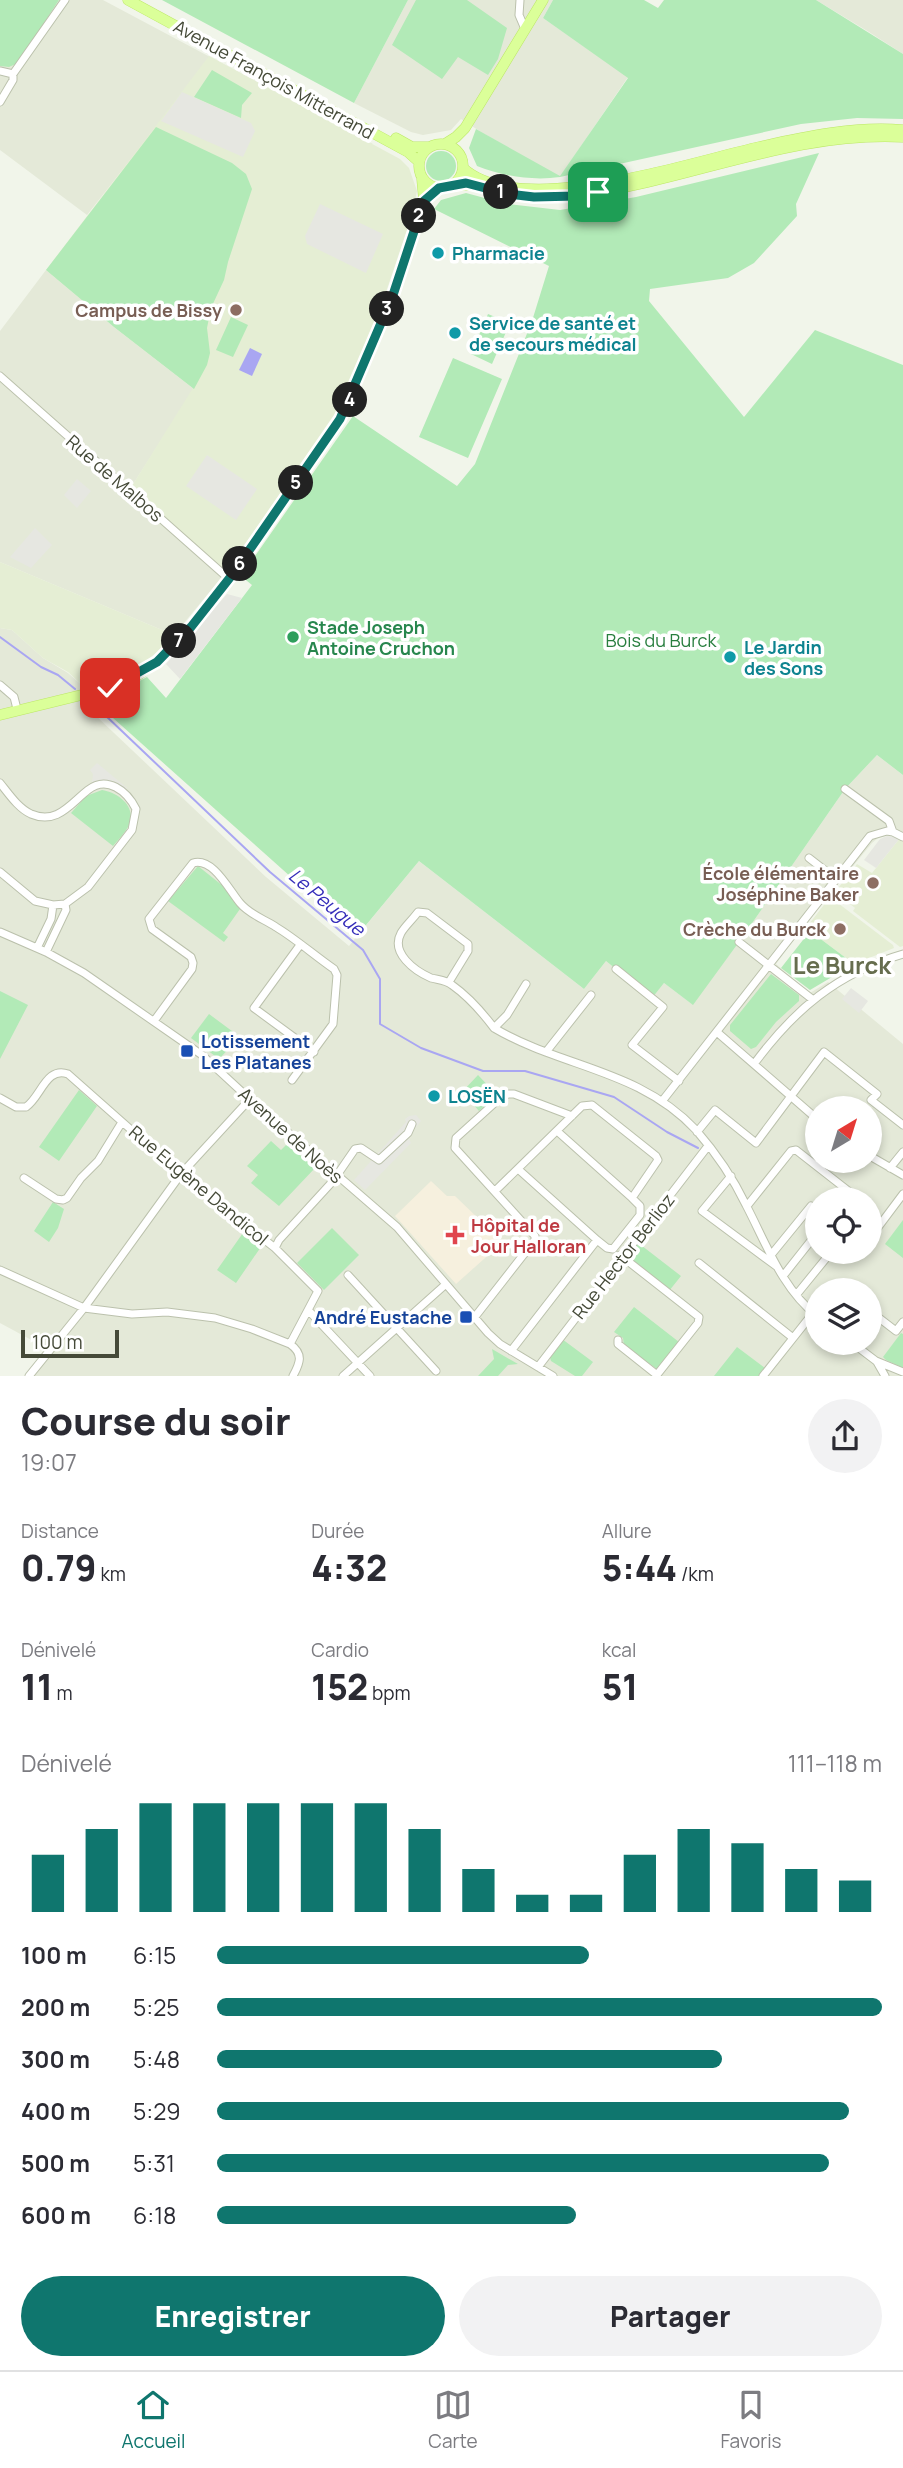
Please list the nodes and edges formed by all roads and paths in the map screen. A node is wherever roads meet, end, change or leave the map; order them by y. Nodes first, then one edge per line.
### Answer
1 (65, 0) edge
2 (128, 0) edge
3 (142, 0) edge
4 (520, 0) edge
5 (543, 0) edge
6 (525, 29) junction
7 (0, 71) edge
8 (13, 74) junction
9 (0, 102) edge
10 (465, 128) junction
11 (903, 130) edge
12 (903, 137) edge
13 (445, 144) junction
14 (428, 147) junction
15 (461, 157) junction
16 (418, 161) junction
17 (463, 168) junction
18 (422, 179) junction
19 (444, 187) junction
20 (424, 201) junction
21 (0, 376) edge
22 (229, 579) junction
23 (0, 685) edge
24 (17, 709) junction
25 (0, 715) edge
26 (0, 783) edge
27 (845, 789) dead end
28 (893, 832) junction
29 (903, 837) edge
30 (809, 858) dead end
31 (0, 872) edge
32 (836, 879) junction
33 (65, 904) junction
34 (53, 905) junction
35 (0, 932) edge
36 (739, 942) dead end
37 (300, 945) junction
38 (37, 948) junction
39 (46, 952) junction
40 (903, 954) edge
41 (769, 967) junction
42 (616, 969) dead end
43 (449, 982) junction
44 (526, 984) dead end
45 (591, 995) dead end
46 (812, 999) junction
47 (154, 1021) junction
48 (494, 1028) junction
49 (718, 1033) junction
50 (314, 1052) junction
51 (546, 1052) junction
52 (754, 1064) junction
53 (292, 1080) dead end
54 (679, 1081) junction
55 (790, 1097) junction
56 (0, 1098) edge
57 (250, 1099) junction
58 (663, 1100) junction
59 (805, 1109) edge
60 (572, 1116) junction
61 (122, 1122) junction
62 (412, 1124) dead end
63 (903, 1125) edge
64 (557, 1131) junction
65 (697, 1132) junction
66 (708, 1146) junction
67 (903, 1152) edge
68 (882, 1163) edge
69 (890, 1168) junction
70 (518, 1169) junction
71 (181, 1174) junction
72 (336, 1175) junction
73 (903, 1175) edge
74 (731, 1177) junction
75 (24, 1178) dead end
76 (843, 1187) edge
77 (495, 1191) junction
78 (903, 1194) edge
79 (632, 1198) junction
80 (747, 1206) junction
81 (805, 1213) edge
82 (882, 1222) edge
83 (597, 1240) junction
84 (275, 1248) junction
85 (805, 1248) edge
86 (613, 1249) junction
87 (771, 1255) junction
88 (623, 1257) junction
89 (699, 1264) dead end
90 (821, 1264) edge
91 (776, 1266) junction
92 (0, 1270) edge
93 (348, 1275) dead end
94 (783, 1276) junction
95 (446, 1283) junction
96 (797, 1294) junction
97 (805, 1303) edge
98 (84, 1308) junction
99 (309, 1311) junction
100 (474, 1318) junction
101 (882, 1320) edge
102 (903, 1322) edge
103 (805, 1325) edge
104 (396, 1328) junction
105 (793, 1338) junction
106 (618, 1340) dead end
107 (290, 1344) junction
108 (511, 1351) junction
109 (867, 1355) edge
110 (876, 1362) junction
111 (358, 1363) junction
112 (538, 1367) junction
113 (436, 1371) dead end
114 (903, 1372) edge
115 (657, 1375) edge
116 (31, 1376) edge
117 (293, 1376) edge
118 (343, 1376) edge
119 (370, 1376) edge
120 (552, 1376) edge
121 (763, 1376) edge
122 (885, 1376) edge

1 - 8 street
2 - 16 main road, Avenue François Mitterrand
3 - 14 main road, Avenue François Mitterrand
4 - 6 street
5 - 6 main road
6 - 10 main road
7 - 8 street
8 - 9 street
10 - 13 main road
10 - 15 main road
11 - 17 main road
12 - 19 main road
13 - 14 main road
13 - 15 main road
14 - 16 main road
15 - 17 main road
16 - 18 main road
17 - 19 main road
18 - 19 main road
18 - 20 main road
19 - 20 main road
20 - 22 main road
21 - 22 street, Rue de Malbos
22 - 24 main road
23 - 24 street
24 - 25 main road
26 - 33 street
27 - 28 street
28 - 29 street
28 - 32 street
30 - 32 street
31 - 34 street
32 - 41 street
33 - 34 street
33 - 39 street
34 - 38 street
35 - 38 street, Avenue de Noès
36 - 41 street
37 - 47 street
37 - 50 street
37 - 50 street
38 - 39 street, Avenue de Noès
39 - 47 street, Avenue de Noès
40 - 46 street
41 - 46 street
41 - 49 street
42 - 54 street
43 - 43 street
43 - 48 street
44 - 48 street
45 - 51 street
46 - 52 street
47 - 57 street, Avenue de Noès
48 - 51 street
49 - 52 street
49 - 54 street
50 - 53 street
51 - 58 street
52 - 55 street
54 - 58 street
55 - 59 street
55 - 63 street
55 - 65 street
56 - 61 street, Rue Eugène Dandicol
57 - 71 street
57 - 72 street, Avenue de Noès
58 - 65 street
60 - 64 street
60 - 77 street
60 - 79 street
61 - 71 street, Rue Eugène Dandicol
61 - 75 street
62 - 72 street
64 - 70 street
64 - 79 street
65 - 66 street
66 - 74 street
66 - 88 street, Rue Hector Berlioz
67 - 69 street
68 - 69 street
69 - 73 street
70 - 77 street
70 - 83 street
71 - 84 street, Rue Eugène Dandicol
71 - 98 street
72 - 84 street
72 - 95 street, Avenue de Noès
74 - 80 street
74 - 91 street
76 - 80 street
77 - 100 street
78 - 82 street
79 - 86 street
80 - 87 street
81 - 87 street
83 - 86 street
83 - 108 street
84 - 99 street, Rue Eugène Dandicol
85 - 94 street
86 - 88 street
87 - 91 street
88 - 112 street, Rue Hector Berlioz
88 - 115 street
89 - 105 street
90 - 96 street
91 - 94 street
92 - 98 street
93 - 104 street
94 - 96 street
95 - 100 street, Avenue de Noès
95 - 104 street
96 - 97 street
98 - 107 street
98 - 116 street
99 - 107 street
99 - 111 street
100 - 108 street, Avenue de Noès
101 - 102 street
103 - 105 street
104 - 111 street
104 - 113 street
105 - 121 street
106 - 115 street
107 - 117 street
108 - 112 street, Avenue de Noès
109 - 110 street
110 - 114 street
110 - 122 street
111 - 118 street
111 - 119 street
112 - 120 street, Avenue de Noès

